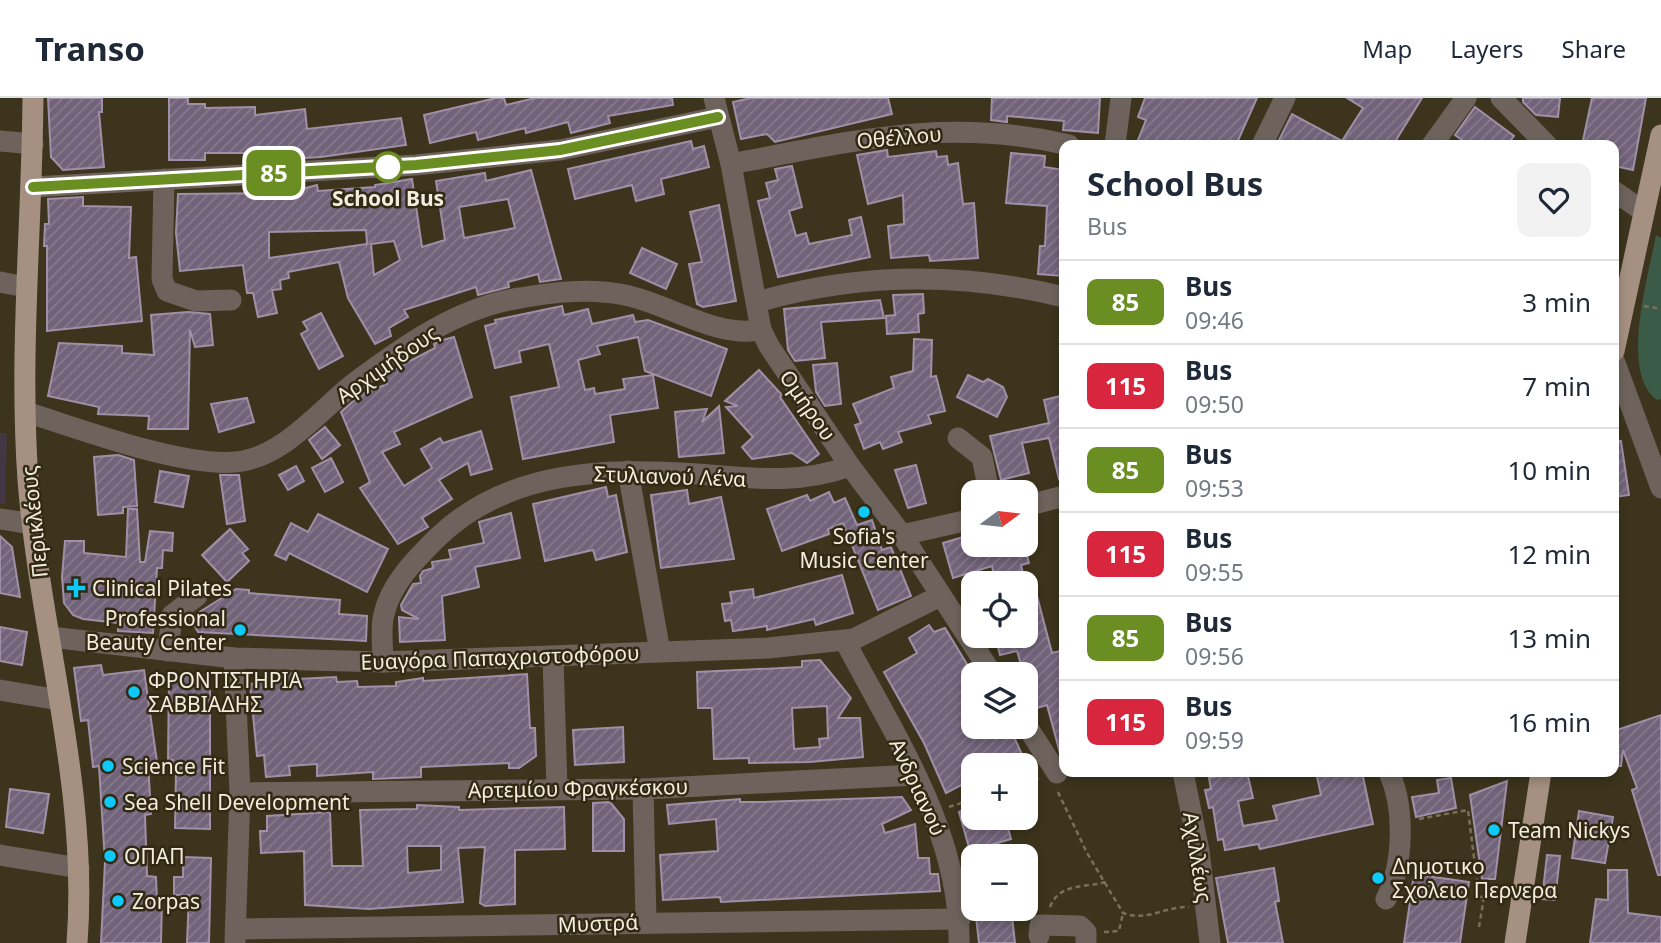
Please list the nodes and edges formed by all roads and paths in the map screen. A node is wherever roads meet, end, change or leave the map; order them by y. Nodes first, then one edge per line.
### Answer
1 (33, 98) edge
2 (1121, 98) edge
3 (1285, 98) edge
4 (1466, 98) edge
5 (1501, 98) edge
6 (716, 108) edge
7 (1661, 135) edge
8 (1116, 140) edge
9 (1264, 140) edge
10 (1436, 140) edge
11 (1542, 140) edge
12 (0, 141) edge
13 (1059, 143) edge
14 (33, 145) junction
15 (731, 164) junction
16 (164, 179) junction
17 (33, 187) junction
18 (1619, 194) edge
19 (1645, 208) junction
20 (0, 282) edge
21 (26, 288) junction
22 (1059, 296) edge
23 (231, 299) dead end
24 (757, 302) junction
25 (1637, 304) dead end
26 (1661, 309) edge
27 (1619, 328) edge
28 (761, 330) junction
29 (1619, 372) edge
30 (26, 412) junction
31 (958, 438) dead end
32 (1656, 465) edge
33 (850, 466) junction
34 (628, 471) junction
35 (987, 480) edge
36 (1661, 488) edge
37 (1059, 497) edge
38 (1038, 503) edge
39 (0, 519) edge
40 (961, 522) edge
41 (33, 524) junction
42 (902, 535) junction
43 (197, 596) dead end
44 (940, 596) junction
45 (50, 637) junction
46 (845, 640) junction
47 (168, 651) junction
48 (660, 652) junction
49 (553, 657) junction
50 (233, 658) junction
51 (383, 662) junction
52 (984, 662) edge
53 (0, 690) edge
54 (59, 700) junction
55 (1034, 739) edge
56 (915, 775) junction
57 (1184, 777) edge
58 (1390, 777) edge
59 (1540, 777) edge
60 (1057, 782) joint
61 (557, 789) junction
62 (643, 789) junction
63 (240, 793) junction
64 (961, 803) edge
65 (933, 812) junction
66 (1399, 827) junction
67 (0, 855) edge
68 (79, 868) junction
69 (1106, 882) junction
70 (1522, 896) junction
71 (1484, 897) junction
72 (1386, 899) dead end
73 (1049, 908) dead end
74 (1206, 910) junction
75 (1123, 913) junction
76 (960, 919) junction
77 (646, 921) junction
78 (1479, 927) dead end
79 (525, 934) edge
80 (236, 936) edge
81 (1039, 936) dead end
82 (1086, 937) edge
83 (77, 943) edge
84 (959, 943) edge
85 (1210, 943) edge
86 (1514, 943) edge

1 - 14 main road, Περικλέους
2 - 8 street
3 - 9 street
4 - 10 street
5 - 11 street
6 - 15 street, Ομήρου
6 - 16 street
7 - 19 main road
12 - 14 street
13 - 15 street, Οθέλλου
14 - 17 main road, Περικλέους
15 - 24 street, Ομήρου
16 - 17 street
16 - 23 street
17 - 21 main road, Περικλέους
18 - 19 street
19 - 27 main road
20 - 21 street
21 - 30 main road, Περικλέους
22 - 24 street
24 - 28 street, Ομήρου
25 - 26 path
28 - 30 street, Αρχιμήδους
28 - 33 street, Ομήρου
29 - 32 street
30 - 41 main road, Περικλέους
31 - 35 street
32 - 36 street
33 - 34 street, Στυλιανού Λένα
33 - 42 street, Ομήρου
34 - 48 street
34 - 51 street, Στυλιανού Λένα
37 - 38 street
39 - 41 street
40 - 42 street
41 - 45 main road, Περικλέους
42 - 44 street, Ομήρου
43 - 47 street
44 - 46 street, Ευαγόρα Παπαχριστοφόρου
44 - 52 street, Ομήρου
45 - 47 street, Ευαγόρα Παπαχριστοφόρου
45 - 54 main road, Περικλέους
46 - 48 street, Ευαγόρα Παπαχριστοφόρου
46 - 56 street, Ανδριανού
47 - 50 street, Ευαγόρα Παπαχριστοφόρου
48 - 49 street, Ευαγόρα Παπαχριστοφόρου
49 - 51 street, Ευαγόρα Παπαχριστοφόρου
49 - 61 street
50 - 51 street, Ευαγόρα Παπαχριστοφόρου
50 - 63 street
53 - 54 street
54 - 68 main road, Περικλέους
55 - 60 street
56 - 62 street, Αρτεμίου Φραγκέσκου
56 - 65 street, Ανδριανού
57 - 74 street, Αχιλλέως
58 - 66 street
59 - 70 main road
60 - 69 path
61 - 62 street, Αρτεμίου Φραγκέσκου
61 - 63 street, Αρτεμίου Φραγκέσκου
62 - 77 street
63 - 80 street
64 - 65 path
65 - 76 street, Ανδριανού
66 - 71 path
66 - 72 street
67 - 68 street
68 - 83 main road, Περικλέους
69 - 73 path
69 - 75 path
70 - 71 path
70 - 86 main road
71 - 78 path
74 - 75 path
74 - 85 street, Αχιλλέως
75 - 82 path
76 - 77 street, Μυστρά
76 - 84 street, Ανδριανού
77 - 79 street, Μυστρά
79 - 80 street, Μυστρά
81 - 82 street

